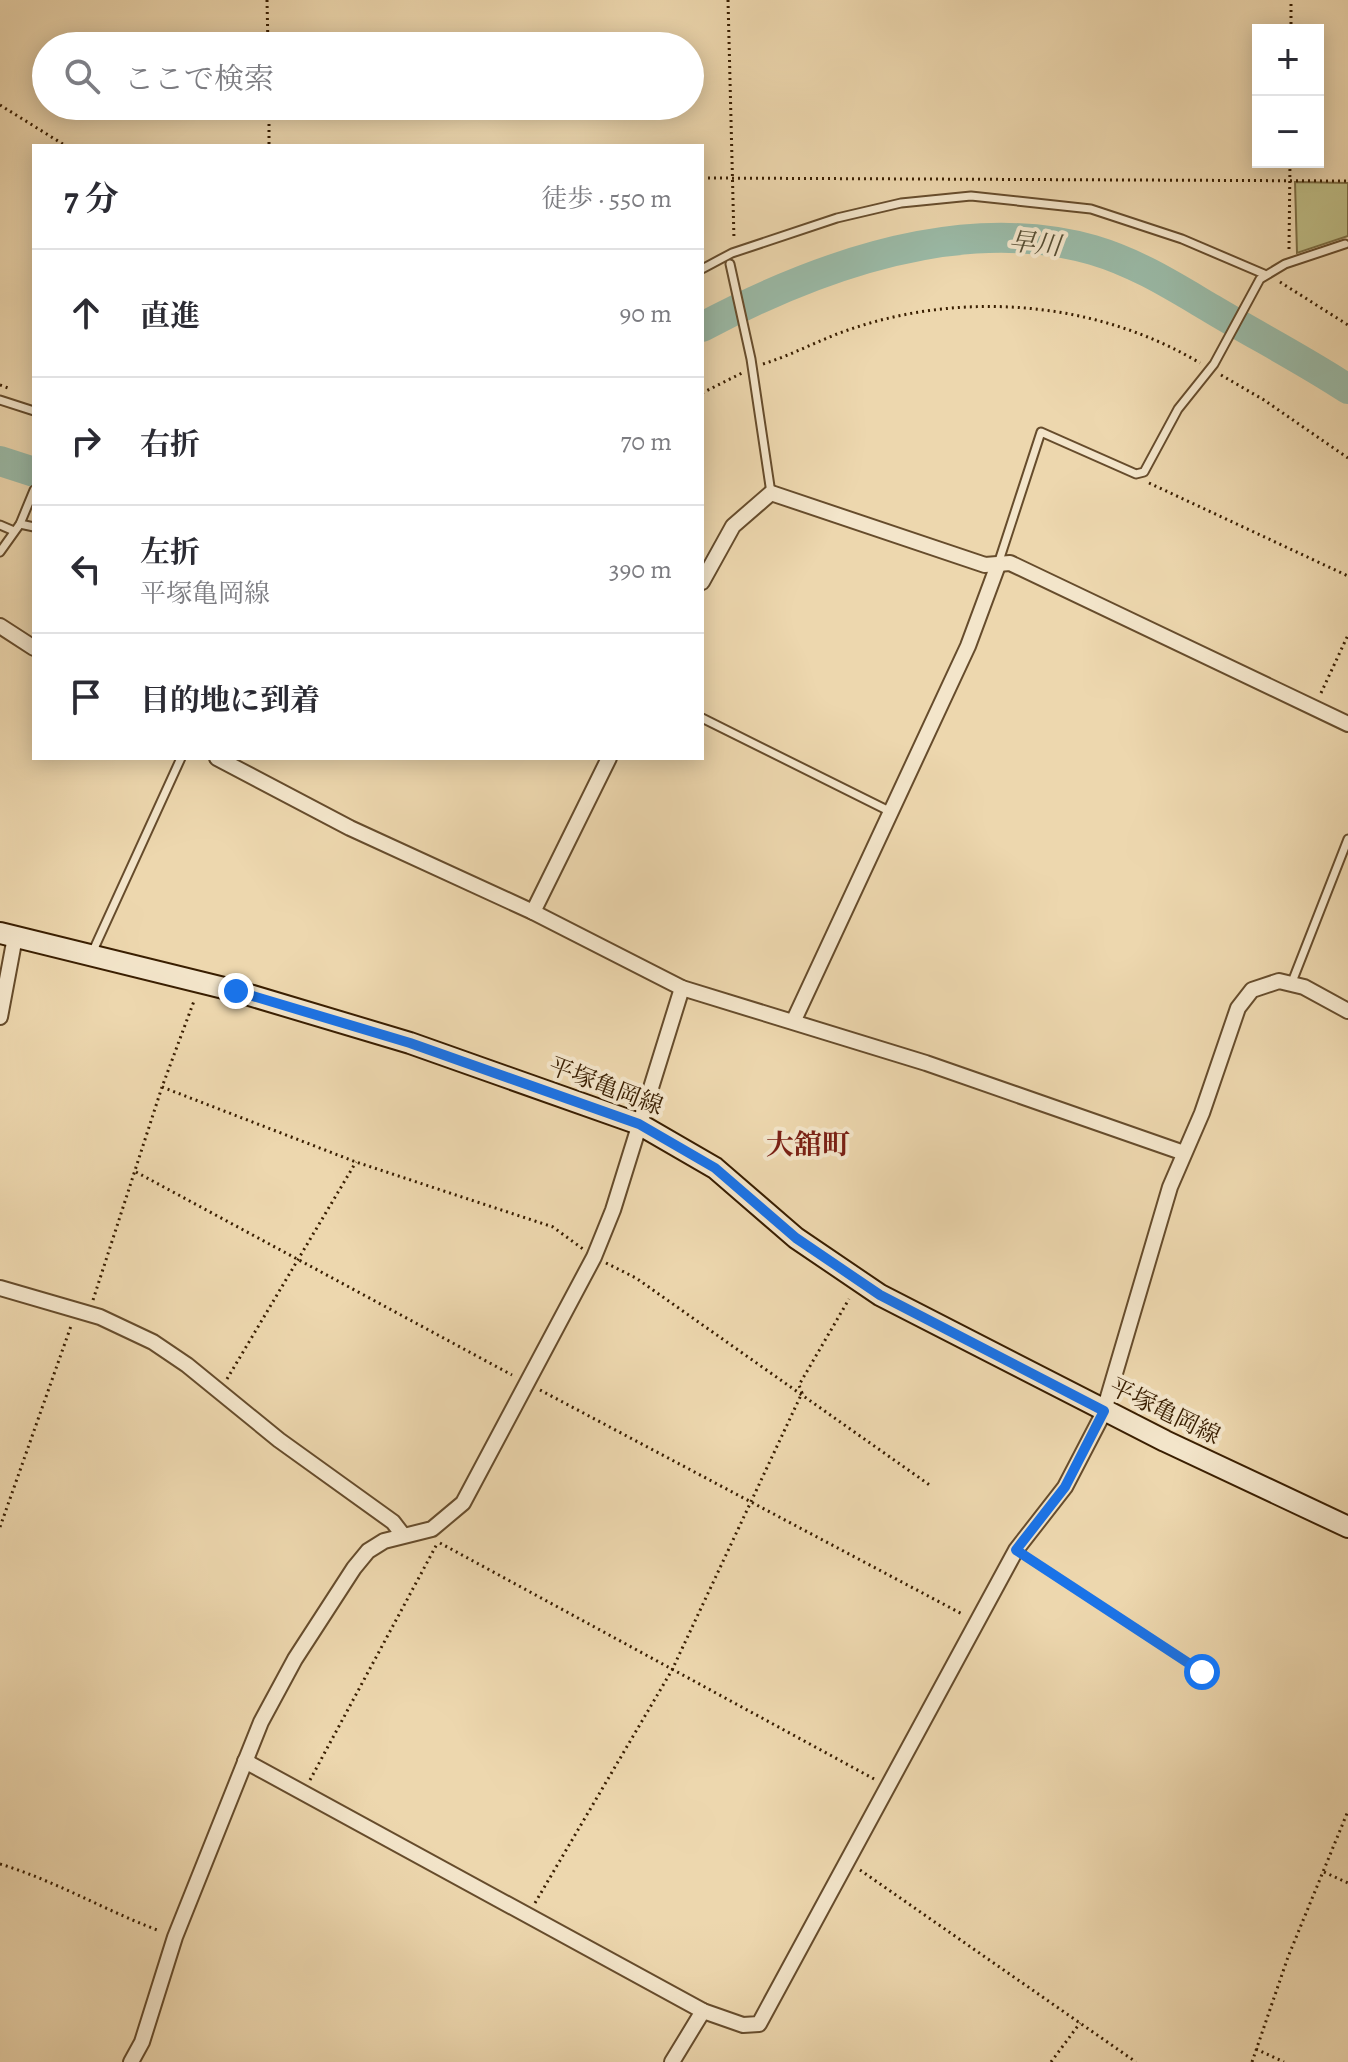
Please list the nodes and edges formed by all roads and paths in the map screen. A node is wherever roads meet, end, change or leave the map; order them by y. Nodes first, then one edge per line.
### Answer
1 (267, 0) edge
2 (728, 0) edge
3 (1291, 0) edge
4 (1291, 24) edge
5 (268, 32) edge
6 (0, 105) edge
7 (269, 120) edge
8 (63, 144) edge
9 (269, 144) edge
10 (1290, 168) edge
11 (704, 178) edge
12 (734, 178) junction
13 (1290, 179) junction
14 (1348, 181) edge
15 (1345, 244) dead end
16 (732, 253) junction
17 (730, 264) dead end
18 (1285, 264) junction
19 (704, 268) edge
20 (1262, 276) junction
21 (1348, 325) edge
22 (751, 364) junction
23 (1212, 366) junction
24 (704, 392) edge
25 (0, 400) edge
26 (32, 410) edge
27 (1348, 458) edge
28 (1136, 474) junction
29 (771, 493) junction
30 (32, 495) edge
31 (0, 525) edge
32 (19, 525) junction
33 (32, 527) edge
34 (0, 552) edge
35 (998, 565) junction
36 (1348, 576) edge
37 (704, 578) edge
38 (0, 626) edge
39 (1348, 635) edge
40 (32, 647) edge
41 (1314, 709) junction
42 (704, 719) edge
43 (1348, 724) edge
44 (180, 760) edge
45 (221, 760) edge
46 (608, 760) edge
47 (889, 811) junction
48 (1348, 839) edge
49 (533, 912) junction
50 (7, 935) edge
51 (92, 955) junction
52 (201, 982) junction
53 (1292, 982) junction
54 (682, 988) junction
55 (1348, 1011) edge
56 (0, 1017) edge
57 (794, 1020) junction
58 (162, 1087) junction
59 (639, 1124) junction
60 (1184, 1153) junction
61 (356, 1162) junction
62 (136, 1172) junction
63 (594, 1257) junction
64 (299, 1258) junction
65 (0, 1288) edge
66 (849, 1299) dead end
67 (82, 1313) junction
68 (528, 1384) junction
69 (219, 1393) junction
70 (802, 1393) junction
71 (1104, 1411) junction
72 (931, 1486) dead end
73 (751, 1502) junction
74 (0, 1527) edge
75 (1348, 1527) edge
76 (403, 1535) junction
77 (1016, 1550) junction
78 (978, 1623) junction
79 (672, 1670) junction
80 (1202, 1672) dead end
81 (245, 1761) junction
82 (890, 1788) junction
83 (304, 1791) junction
84 (1348, 1811) edge
85 (850, 1862) junction
86 (0, 1864) edge
87 (1324, 1872) junction
88 (1348, 1883) edge
89 (527, 1916) junction
90 (175, 1937) junction
91 (703, 2011) junction
92 (1080, 2023) junction
93 (1256, 2049) junction
94 (131, 2062) edge
95 (672, 2062) edge
96 (1051, 2062) edge
97 (1136, 2062) edge
98 (1252, 2062) edge
99 (1284, 2062) edge

1 - 5 path
2 - 12 path
3 - 4 path
6 - 8 path
7 - 9 path
10 - 13 path
11 - 12 path
12 - 13 path
12 - 16 path
13 - 14 path
13 - 18 path
15 - 18 lane
16 - 19 lane
16 - 20 lane
17 - 22 lane
18 - 20 lane
20 - 21 path
20 - 23 lane
22 - 23 path
22 - 24 path
22 - 29 lane
23 - 27 path
23 - 28 lane
25 - 26 lane
28 - 35 lane
28 - 36 path
29 - 35 street
29 - 37 street
30 - 32 lane
31 - 32 lane
32 - 33 lane
32 - 34 lane
35 - 41 street
35 - 47 street
38 - 40 street
39 - 41 path
41 - 43 street
42 - 47 lane
44 - 51 lane
45 - 49 street
46 - 49 street
47 - 57 street
48 - 53 lane
49 - 54 street
50 - 51 main road, 平塚亀岡線
50 - 56 street
51 - 52 main road, 平塚亀岡線
52 - 58 path
52 - 59 main road, 平塚亀岡線
53 - 55 street
53 - 60 street
54 - 57 street
54 - 59 street
57 - 60 street
58 - 61 path
58 - 62 path
59 - 63 street
59 - 71 main road, 平塚亀岡線
60 - 71 street
61 - 63 path
61 - 64 path
62 - 64 path
62 - 67 path
63 - 68 street
63 - 70 path
64 - 68 path
64 - 69 path
65 - 67 street
66 - 70 path
67 - 69 street
67 - 74 path
68 - 73 path
68 - 76 street
69 - 76 street
70 - 72 path
70 - 73 path
71 - 75 main road, 平塚亀岡線
71 - 77 street
73 - 78 path
73 - 79 path
76 - 81 street
77 - 78 street
77 - 80 path
78 - 82 street
79 - 82 path
79 - 83 path
79 - 89 path
81 - 83 street
81 - 90 street
82 - 85 street
83 - 89 street
84 - 87 path
85 - 91 street
85 - 92 path
86 - 90 path
87 - 88 path
87 - 93 path
89 - 91 street
90 - 94 street
91 - 95 street
92 - 96 path
92 - 97 path
93 - 98 path
93 - 99 path

